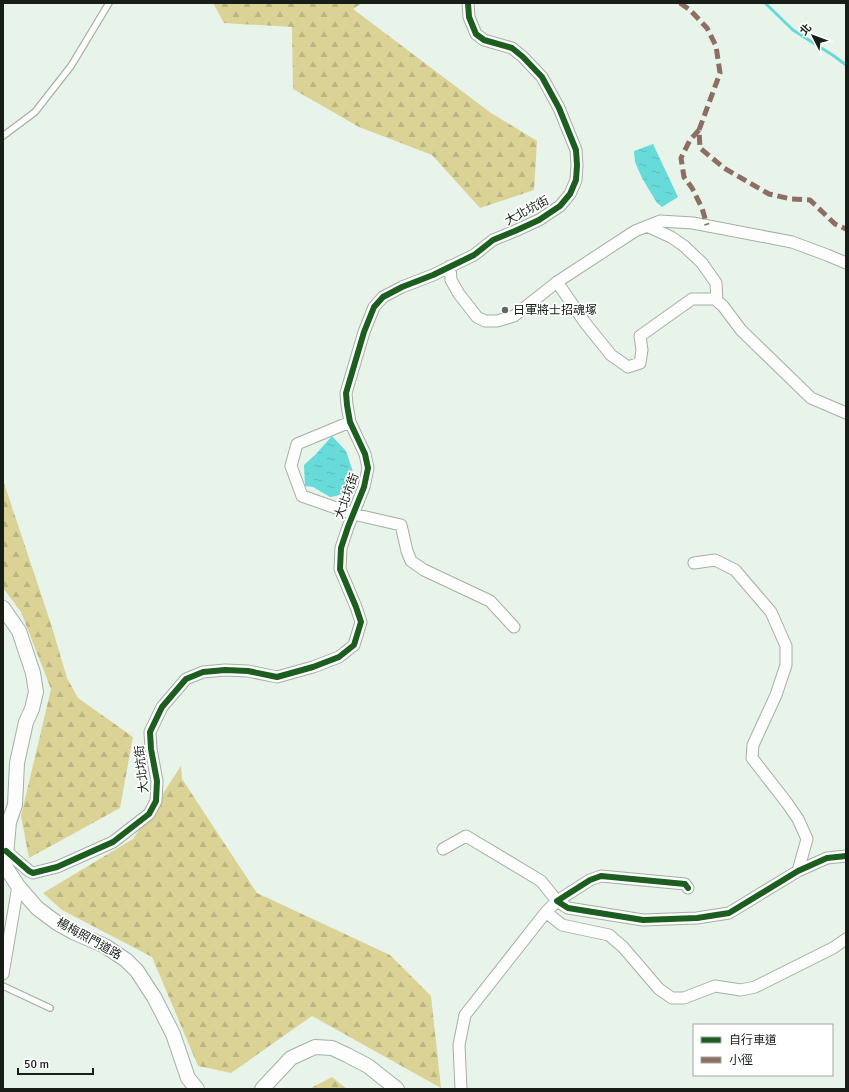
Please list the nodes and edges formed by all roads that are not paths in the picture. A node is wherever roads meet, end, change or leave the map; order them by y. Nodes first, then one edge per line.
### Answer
1 (109, 3) edge
2 (468, 3) edge
3 (3, 136) edge
4 (647, 226) junction
5 (846, 263) edge
6 (450, 266) junction
7 (557, 282) junction
8 (717, 301) junction
9 (846, 413) edge
10 (350, 422) junction
11 (353, 514) junction
12 (694, 562) dead end
13 (3, 608) edge
14 (514, 627) dead end
15 (443, 849) dead end
16 (6, 851) junction
17 (846, 856) edge
18 (798, 871) junction
19 (18, 886) junction
20 (688, 888) dead end
21 (557, 901) junction
22 (546, 912) junction
23 (846, 939) edge
24 (3, 974) edge
25 (3, 986) edge
26 (50, 1008) dead end
27 (197, 1089) edge
28 (262, 1089) edge
29 (397, 1089) edge
30 (461, 1089) edge

1 - 3 lane
2 - 6 street, 大北坑街
4 - 5 street
4 - 7 street
4 - 8 street
6 - 7 street
6 - 10 street, 大北坑街
7 - 8 street
8 - 9 street
10 - 11 street, 大北坑街
10 - 11 street
11 - 14 street
11 - 16 street, 大北坑街
12 - 18 street
13 - 16 street, 楊梅照門道路
15 - 21 street
16 - 19 street, 楊梅照門道路
17 - 18 street
18 - 21 street
19 - 24 street
19 - 27 street, 楊梅照門道路
20 - 21 street
21 - 22 street
22 - 23 street
22 - 30 street
25 - 26 lane
28 - 29 street

